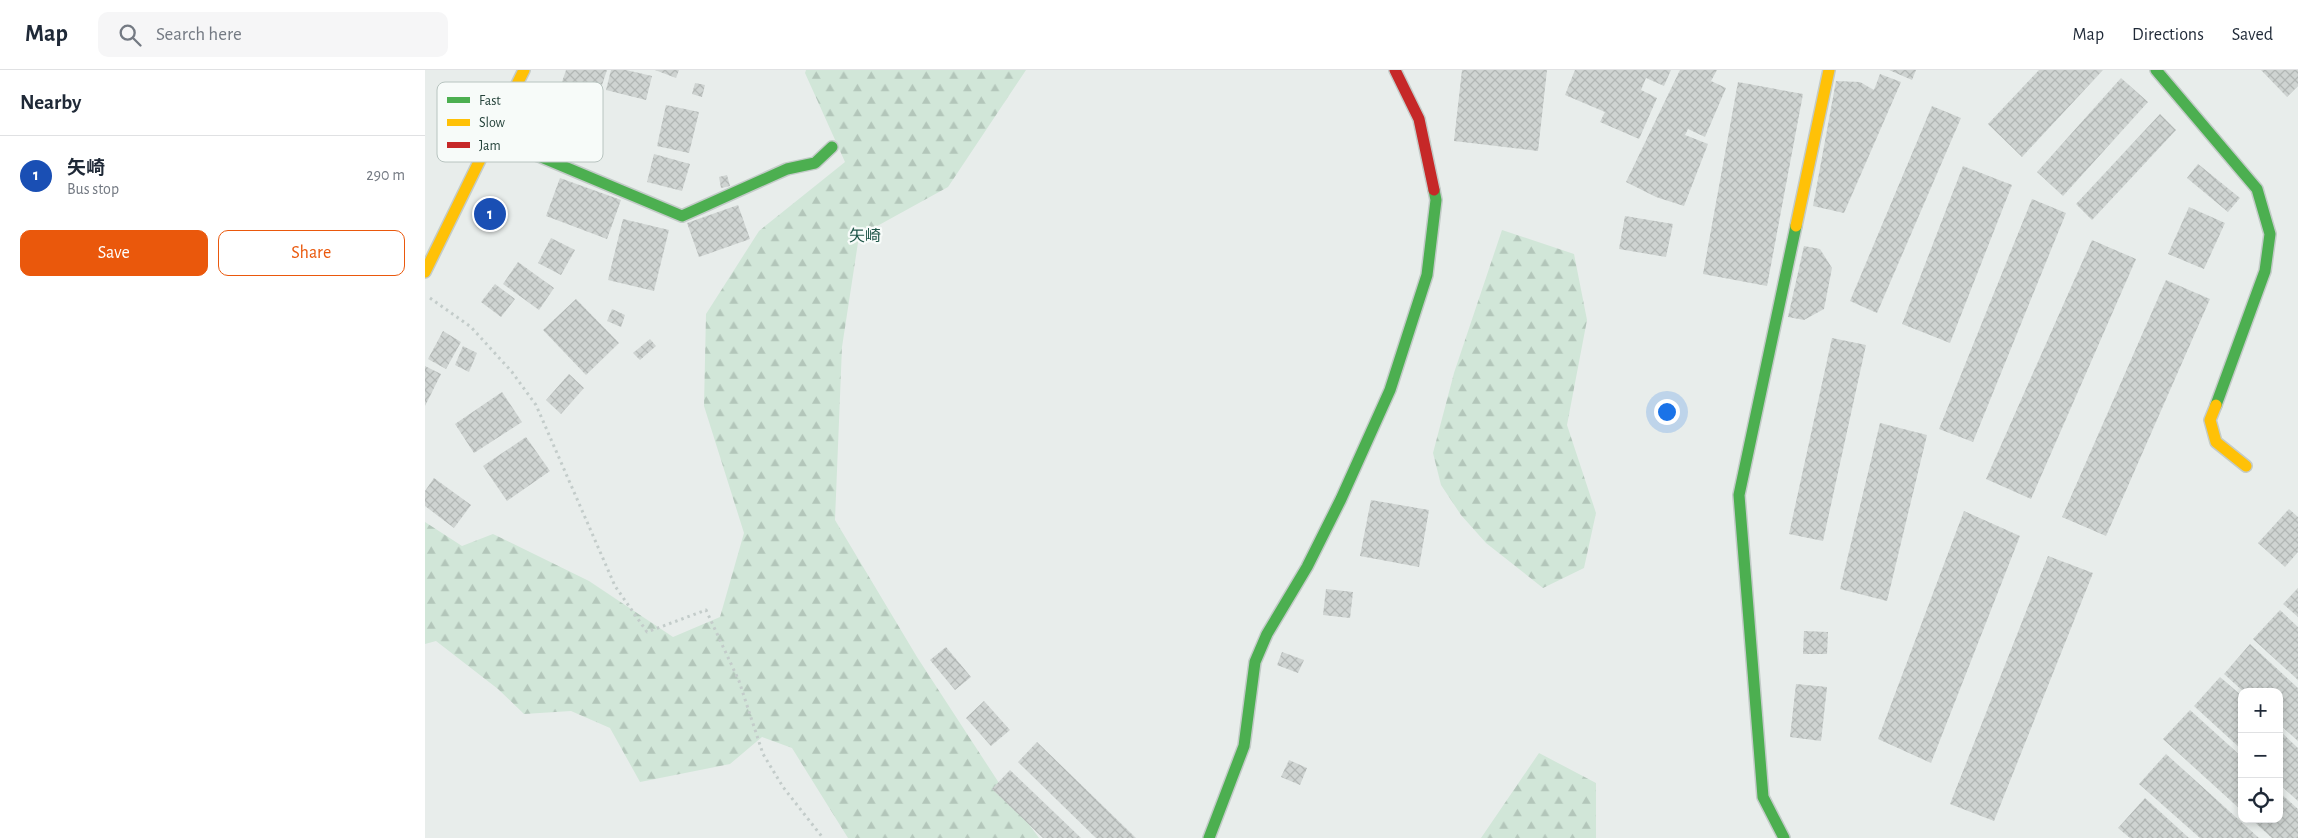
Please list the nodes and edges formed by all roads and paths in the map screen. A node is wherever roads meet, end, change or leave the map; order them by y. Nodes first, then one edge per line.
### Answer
1 (524, 70) edge
2 (1395, 70) edge
3 (1829, 70) edge
4 (2156, 70) edge
5 (518, 82) edge
6 (832, 147) dead end
7 (479, 162) edge
8 (553, 162) edge
9 (425, 272) edge
10 (425, 295) edge
11 (2247, 466) dead end
12 (823, 838) edge
13 (1209, 838) edge
14 (1784, 838) edge

1 - 5 street
2 - 13 street
3 - 14 street
4 - 11 street
6 - 8 street
7 - 9 street
10 - 12 path

